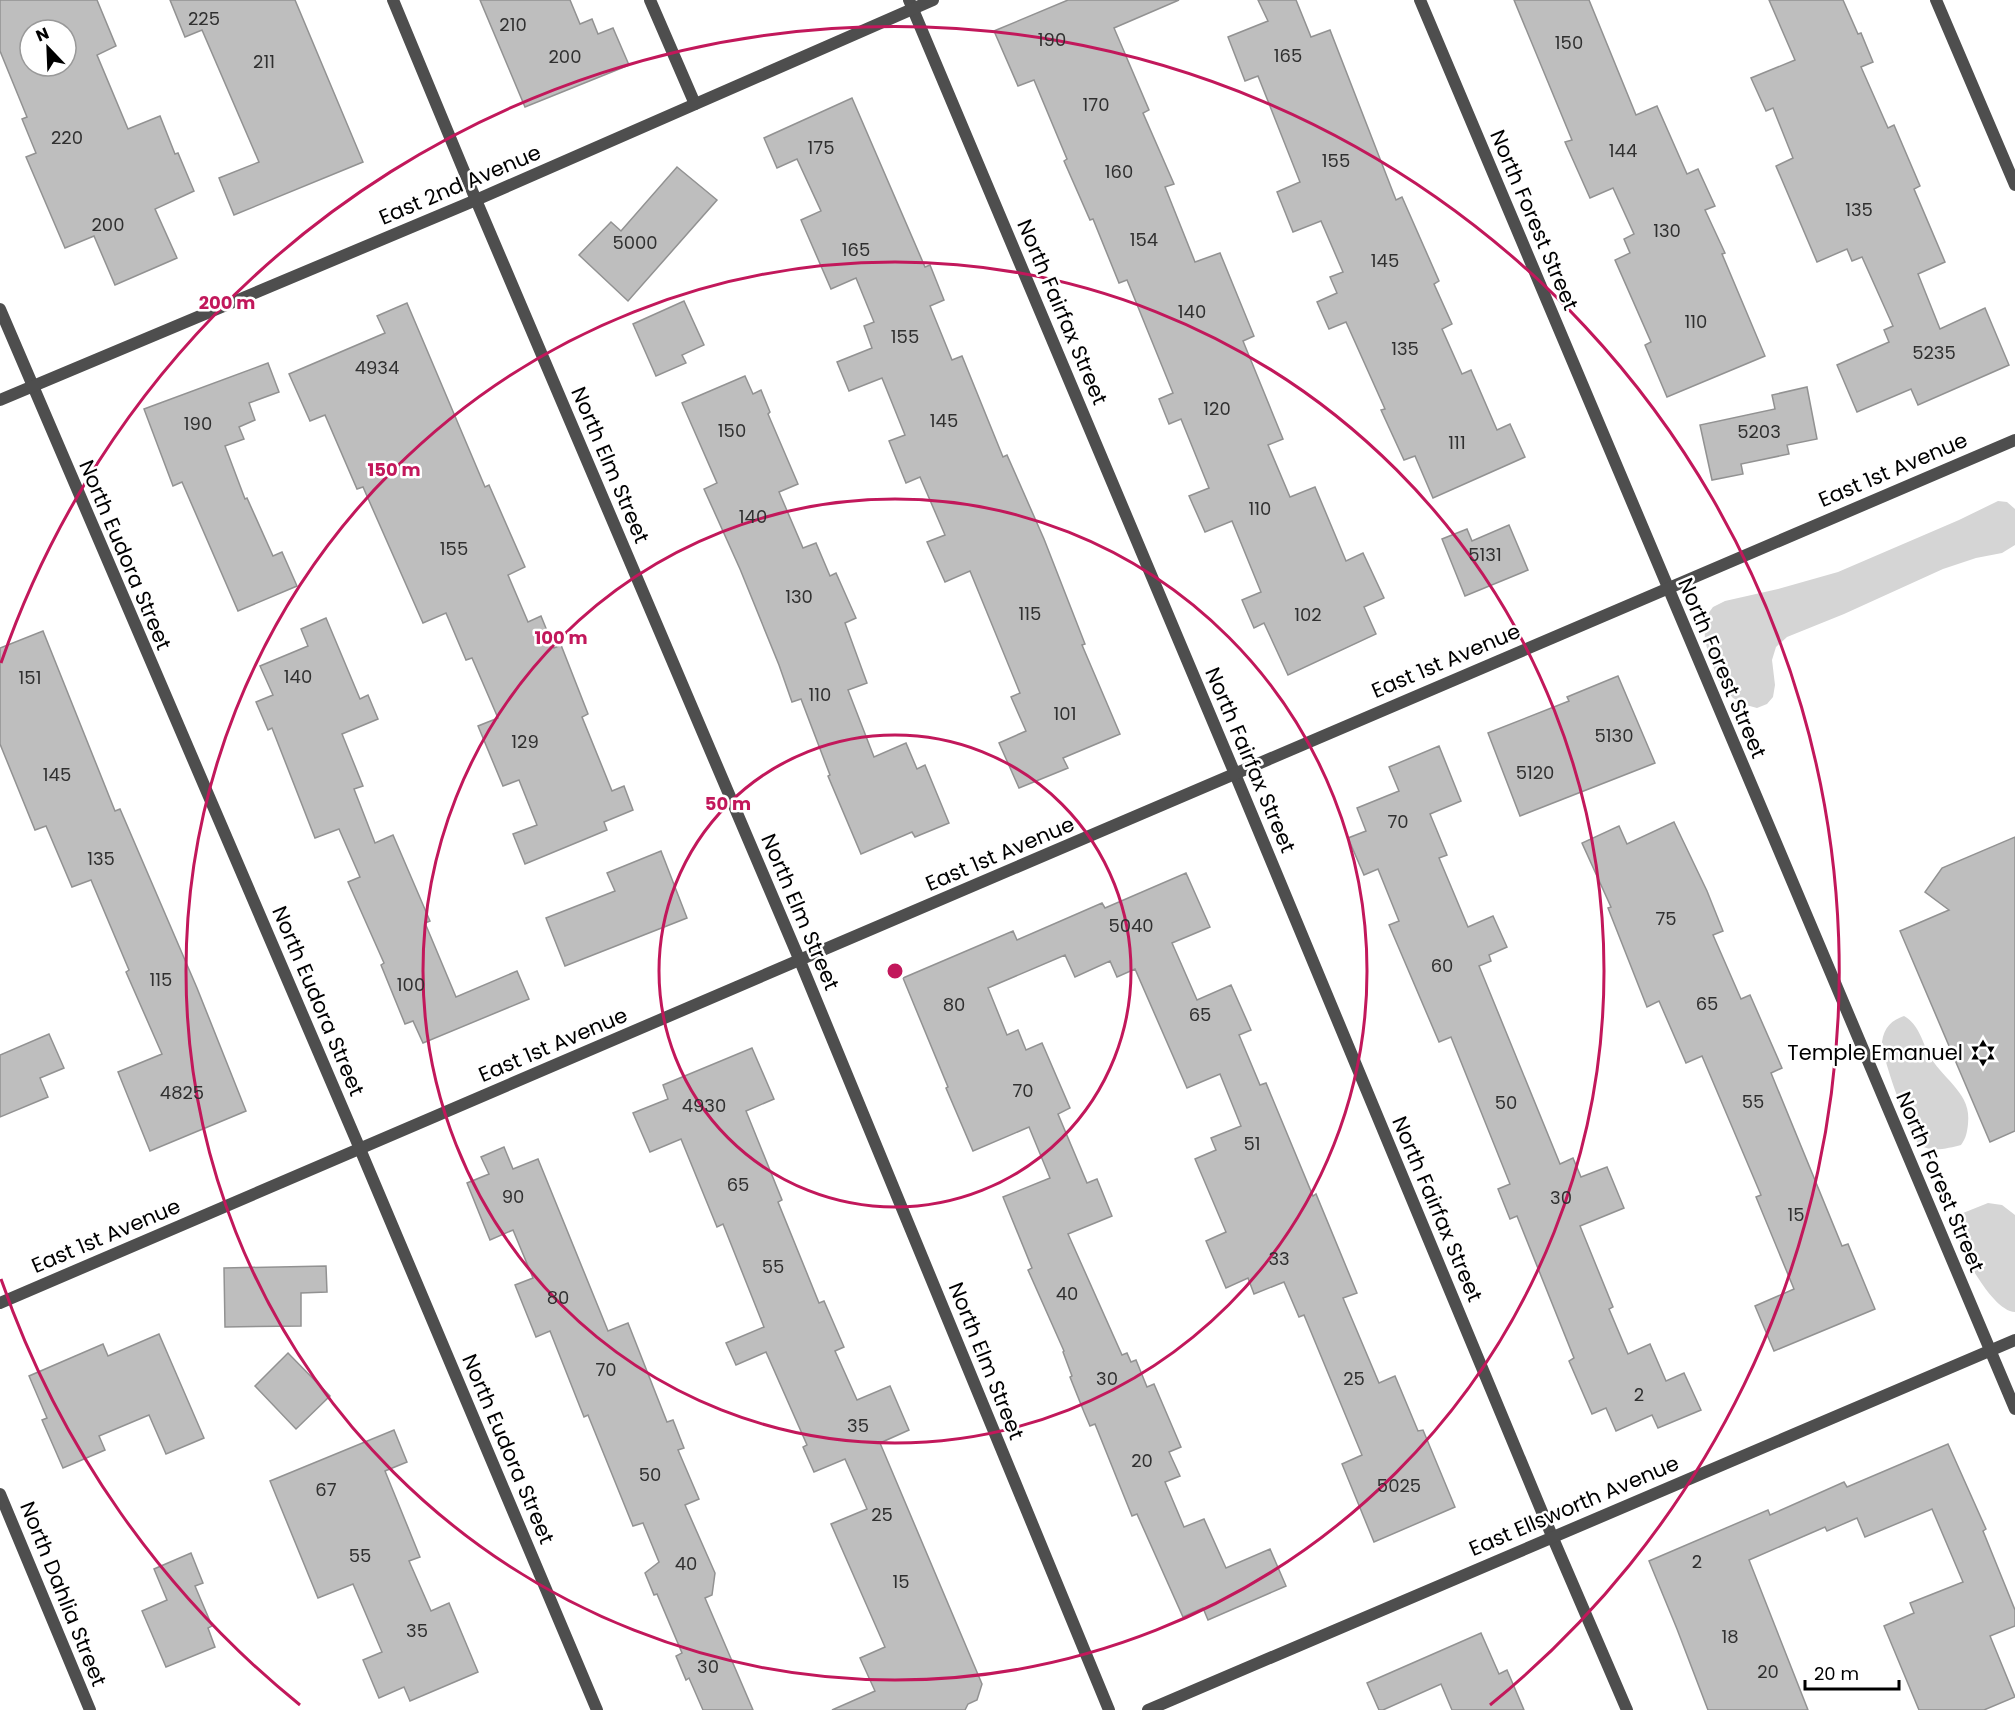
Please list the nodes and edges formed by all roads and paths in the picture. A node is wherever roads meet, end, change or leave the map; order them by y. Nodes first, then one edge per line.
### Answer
1 (393, 0) edge
2 (650, 0) edge
3 (933, 0) edge
4 (1420, 0) edge
5 (1936, 0) edge
6 (911, 5) edge
7 (695, 104) junction
8 (2015, 186) edge
9 (476, 200) junction
10 (0, 309) edge
11 (32, 386) junction
12 (0, 400) edge
13 (2015, 440) edge
14 (1667, 587) junction
15 (1235, 774) junction
16 (800, 961) junction
17 (360, 1149) junction
18 (0, 1303) edge
19 (2015, 1340) edge
20 (1990, 1350) junction
21 (2015, 1409) edge
22 (0, 1494) edge
23 (1552, 1536) junction
24 (90, 1710) edge
25 (597, 1710) edge
26 (1109, 1710) edge
27 (1148, 1710) edge
28 (1627, 1710) edge

1 - 9 street, North Elm Street
2 - 7 street
3 - 6 street, East 2nd Avenue
4 - 14 street, North Forest Street
5 - 8 street
6 - 7 street, East 2nd Avenue
6 - 15 street, North Fairfax Street
7 - 9 street, East 2nd Avenue
9 - 11 street, East 2nd Avenue
9 - 16 street, North Elm Street
10 - 11 street, North Eudora Street
11 - 12 street, East 2nd Avenue
11 - 17 street, North Eudora Street
13 - 14 street, East 1st Avenue
14 - 15 street, East 1st Avenue
14 - 20 street, North Forest Street
15 - 16 street, East 1st Avenue
15 - 23 street, North Fairfax Street
16 - 17 street, East 1st Avenue
16 - 26 street, North Elm Street
17 - 18 street, East 1st Avenue
17 - 25 street, North Eudora Street
19 - 20 street, East Ellsworth Avenue
20 - 21 street, North Forest Street
20 - 23 street, East Ellsworth Avenue
22 - 24 street, North Dahlia Street
23 - 27 street, East Ellsworth Avenue
23 - 28 street, North Fairfax Street

